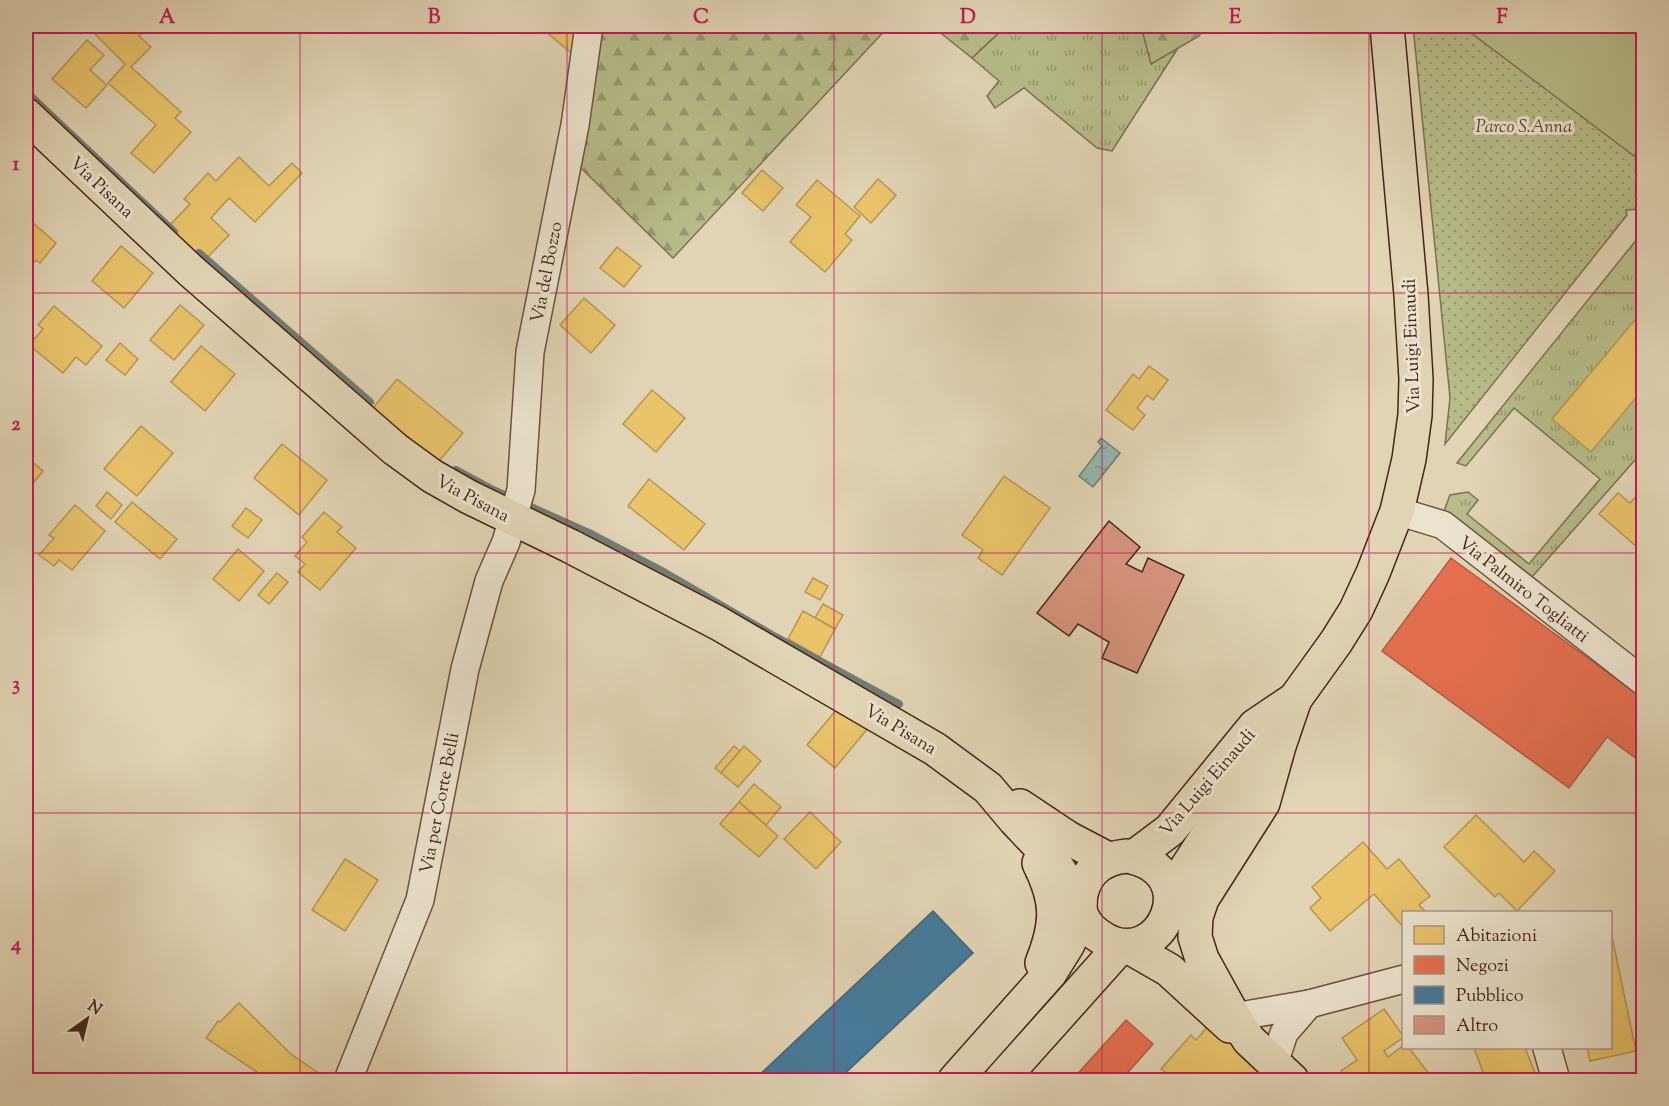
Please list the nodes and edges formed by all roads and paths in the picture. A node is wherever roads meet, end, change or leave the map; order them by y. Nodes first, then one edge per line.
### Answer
1 (588, 26) edge
2 (1387, 26) edge
3 (26, 115) edge
4 (517, 506) junction
5 (1397, 511) junction
6 (1644, 682) edge
7 (1295, 699) junction
8 (1279, 746) junction
9 (988, 788) junction
10 (1015, 820) junction
11 (1121, 858) junction
12 (1169, 904) junction
13 (1080, 909) junction
14 (1124, 947) junction
15 (1402, 980) edge
16 (1027, 998) junction
17 (1309, 1004) junction
18 (1241, 1028) junction
19 (1548, 1049) edge
20 (1283, 1072) edge
21 (348, 1080) edge
22 (955, 1080) edge
23 (1001, 1080) edge
24 (1556, 1080) edge

1 - 4 street, Via del Bozzo
2 - 5 main road, Via Luigi Einaudi
3 - 4 main road, Via Pisana
4 - 9 main road, Via Pisana
4 - 21 street, Via per Corte Belli
5 - 6 street, Via Palmiro Togliatti
5 - 7 main road, Via Luigi Einaudi
7 - 8 main road
7 - 11 main road, Via Luigi Einaudi
8 - 12 main road, Via Luigi Einaudi
8 - 18 main road
9 - 10 main road, Via Pisana
9 - 11 main road, Via Pisana
10 - 13 main road, Via Pisana
10 - 16 main road
11 - 12 main road, Via Pisana
11 - 13 main road
12 - 14 main road
12 - 18 main road, Via Pisana
13 - 14 main road, Via Pisana
13 - 16 main road
14 - 18 main road, Via Pisana
14 - 23 main road
15 - 17 street
16 - 22 main road
17 - 18 street
17 - 20 street
18 - 20 main road, Via Pisana
19 - 24 street

